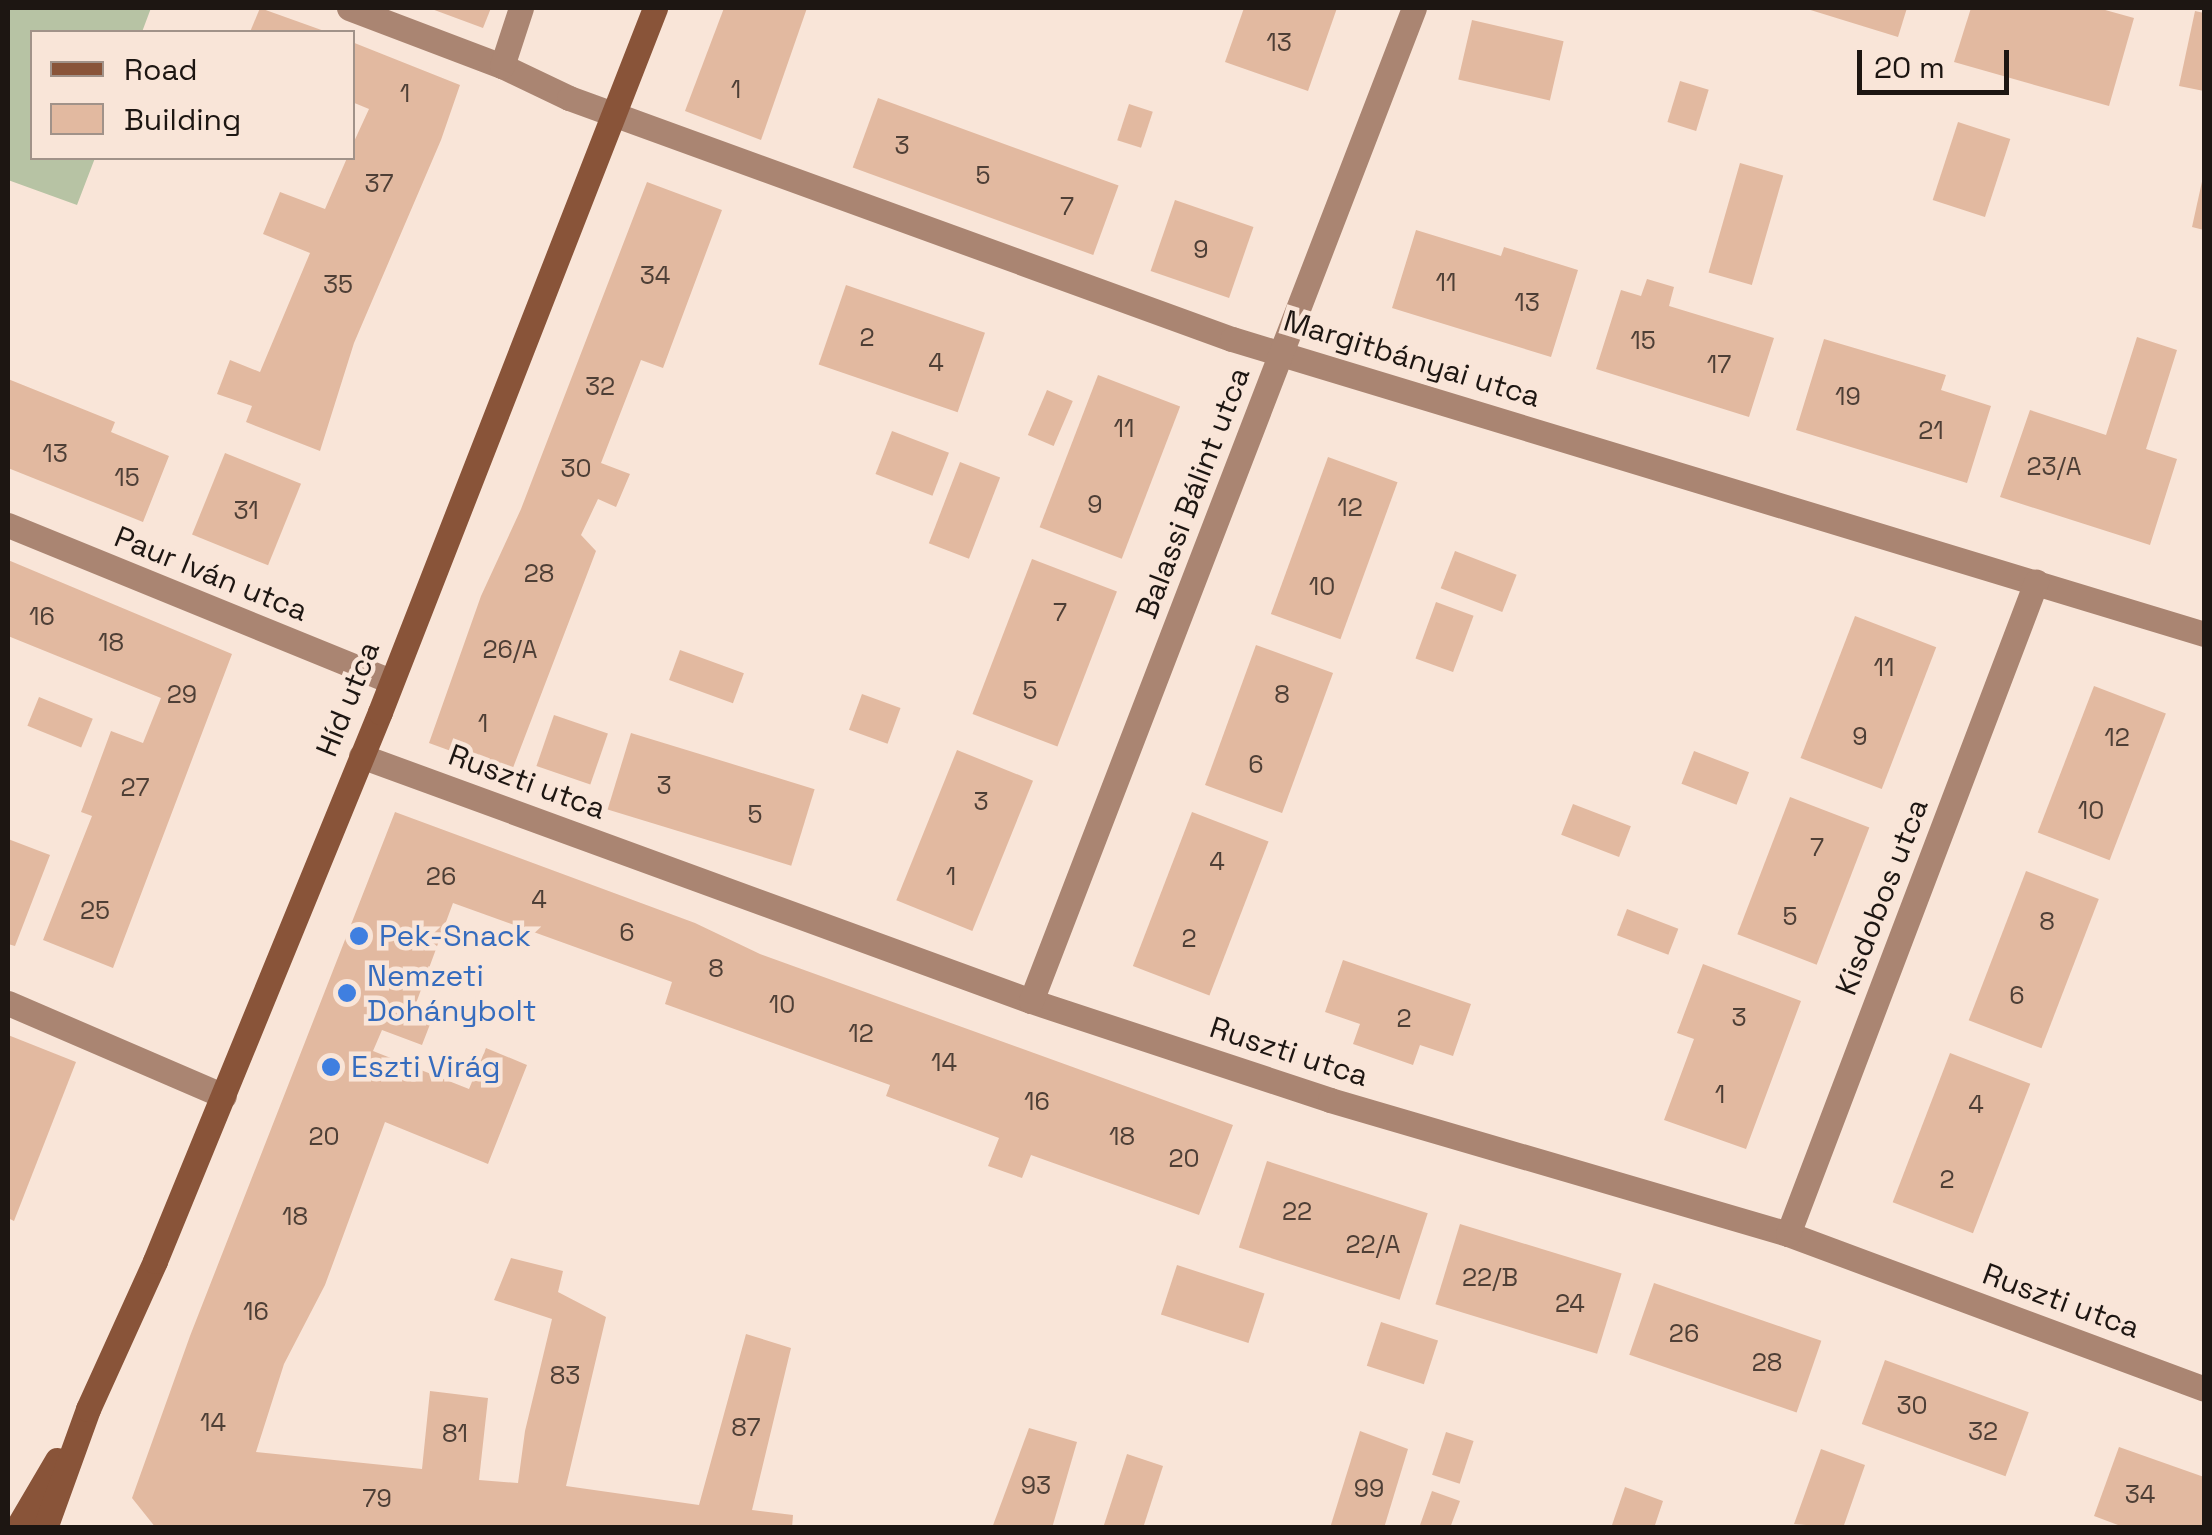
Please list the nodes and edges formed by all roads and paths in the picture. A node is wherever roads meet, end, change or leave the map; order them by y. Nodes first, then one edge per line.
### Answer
1 (349, 8) edge
2 (520, 8) edge
3 (655, 8) edge
4 (1414, 8) edge
5 (502, 66) junction
6 (613, 113) junction
7 (1281, 354) junction
8 (8, 525) edge
9 (2036, 582) junction
10 (2204, 634) edge
11 (391, 681) junction
12 (360, 756) junction
13 (1031, 1001) junction
14 (8, 1003) edge
15 (224, 1096) junction
16 (1788, 1234) junction
17 (2204, 1389) edge
18 (88, 1409) junction
19 (17, 1528) edge
20 (45, 1528) edge

1 - 5 street, Margitbányai utca
2 - 5 street
3 - 6 street, Híd utca
4 - 7 street, Balassi Bálint utca
5 - 6 street, Margitbányai utca
6 - 7 street, Margitbányai utca
6 - 11 street, Híd utca
7 - 9 street, Margitbányai utca
7 - 13 street, Balassi Bálint utca
8 - 11 street, Paur Iván utca
9 - 10 street, Margitbányai utca
9 - 16 street, Kisdobos utca
11 - 12 street, Híd utca
12 - 13 street, Ruszti utca
12 - 15 street, Híd utca
13 - 16 street, Ruszti utca
14 - 15 street
15 - 18 street, Híd utca
16 - 17 street, Ruszti utca
18 - 19 street, Híd utca
18 - 20 street, Híd utca

